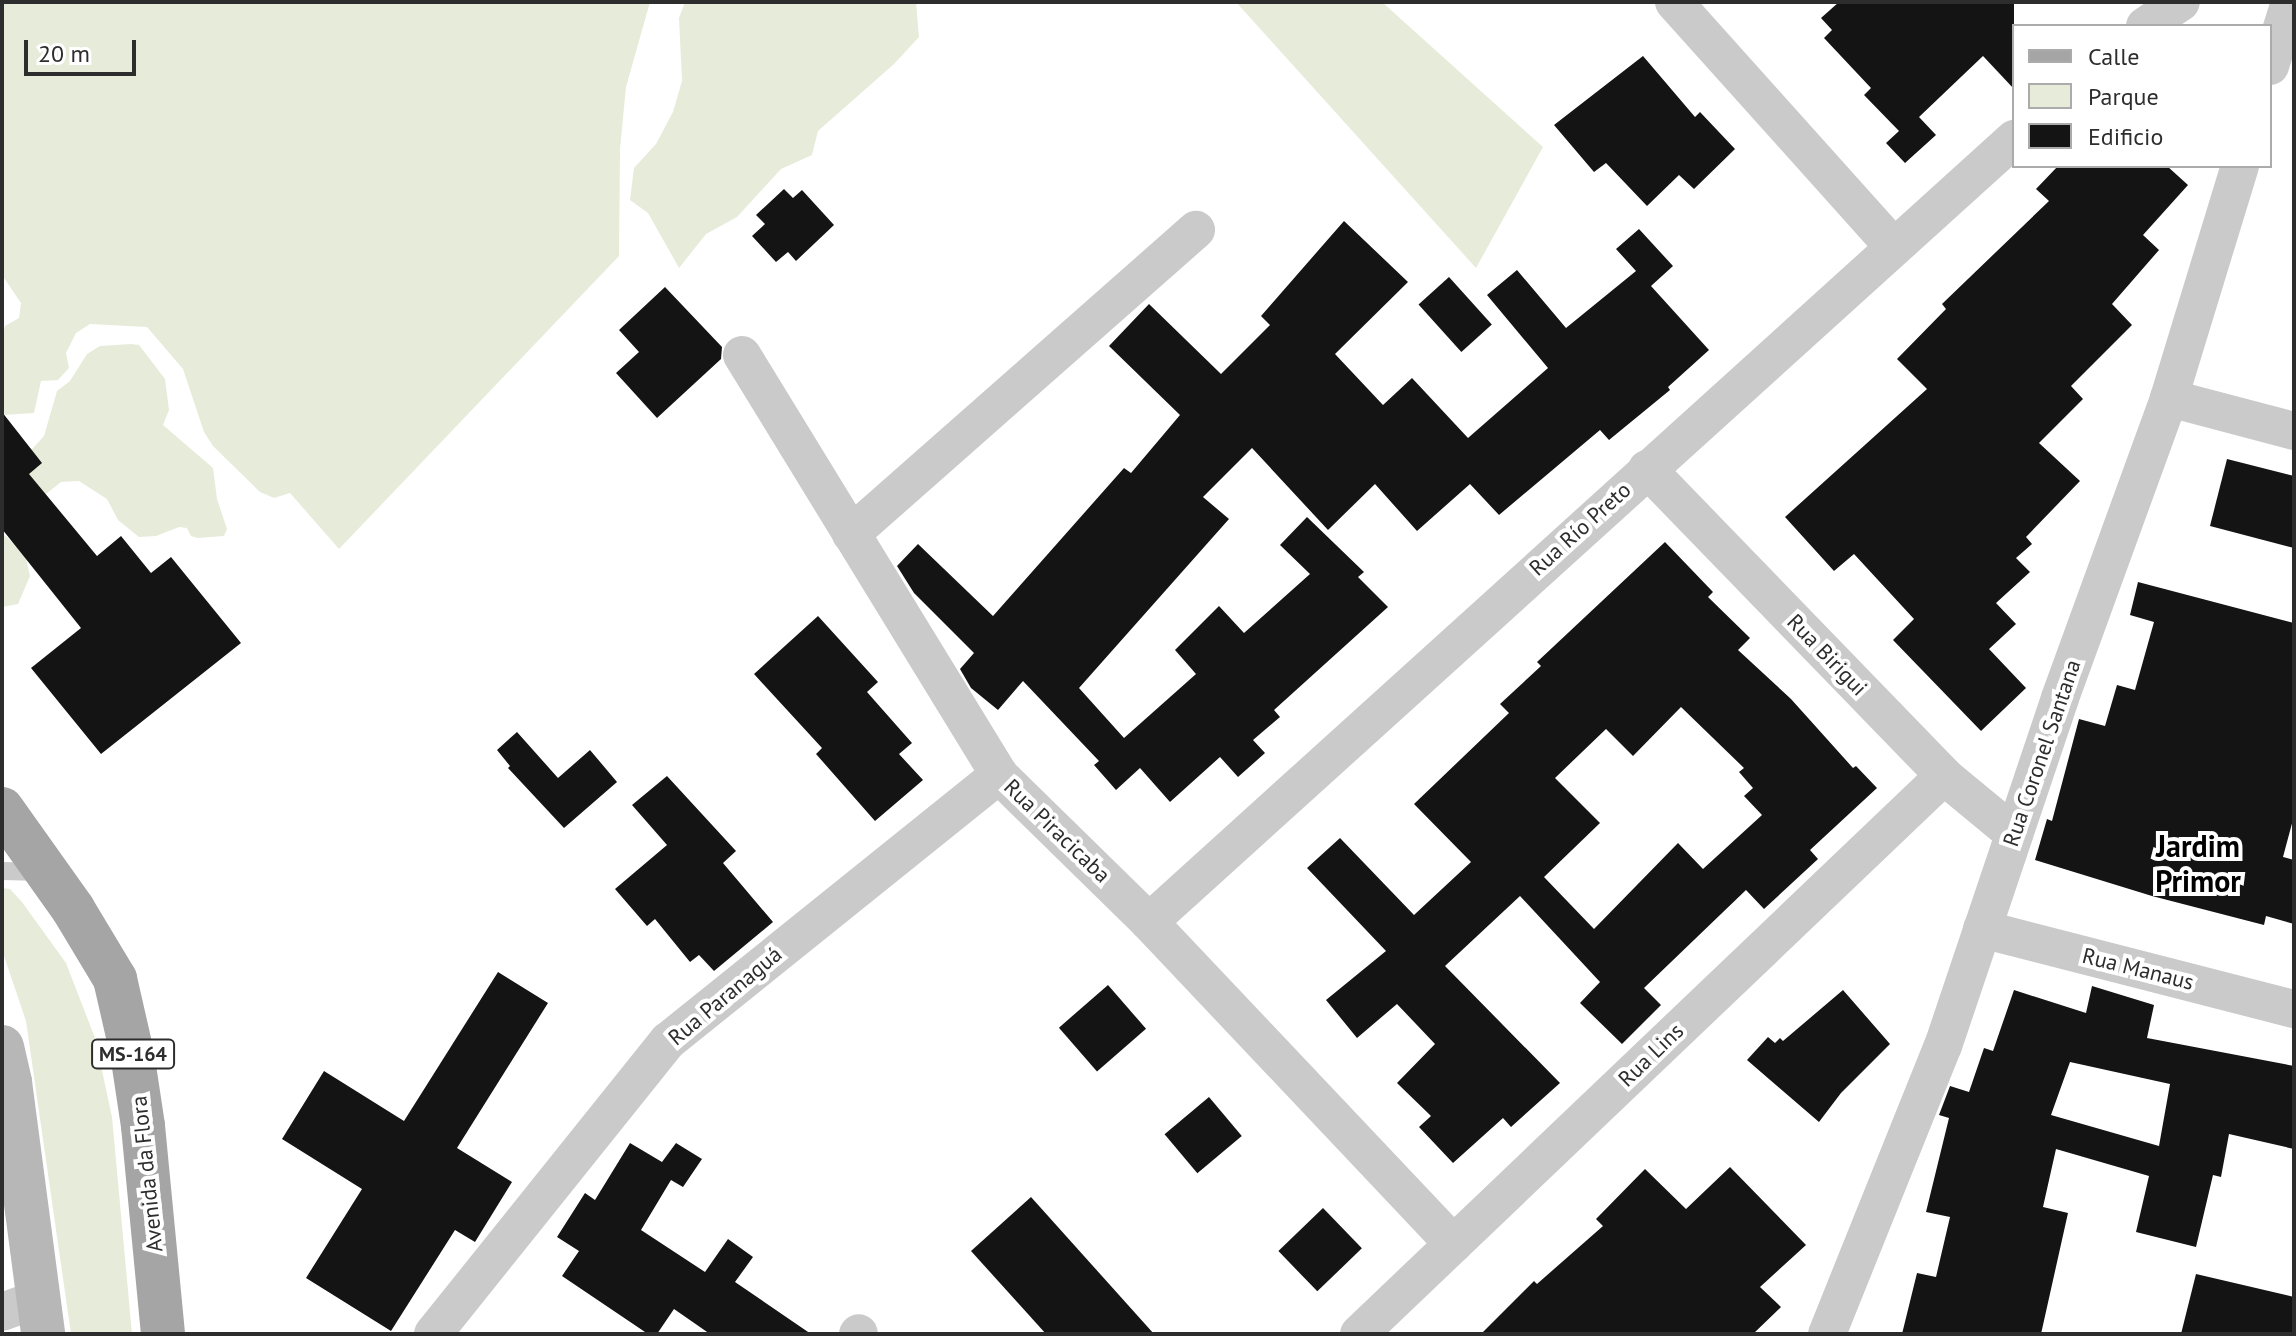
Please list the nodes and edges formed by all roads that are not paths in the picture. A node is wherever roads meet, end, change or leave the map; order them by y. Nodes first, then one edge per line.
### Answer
1 (1674, 2) edge
2 (2181, 2) edge
3 (2290, 2) edge
4 (2148, 24) edge
5 (2272, 60) edge
6 (2012, 141) edge
7 (2239, 168) edge
8 (1196, 230) dead end
9 (1894, 247) junction
10 (742, 355) dead end
11 (2169, 398) junction
12 (2294, 431) edge
13 (1647, 469) junction
14 (851, 534) junction
15 (999, 775) junction
16 (1944, 776) junction
17 (2, 809) edge
18 (2014, 834) junction
19 (2, 871) edge
20 (45, 872) junction
21 (1149, 922) junction
22 (1982, 929) junction
23 (2294, 1009) edge
24 (2, 1047) edge
25 (1453, 1244) junction
26 (27, 1315) edge
27 (163, 1334) edge
28 (433, 1334) edge
29 (1359, 1334) edge
30 (1827, 1334) edge

1 - 9 street
2 - 4 street
3 - 5 street
6 - 9 street, Rua Río Preto
7 - 11 street, Rua Coronel Santana
8 - 14 street
9 - 13 street, Rua Río Preto
10 - 14 street, Rua Piracicaba
11 - 12 street
11 - 18 street, Rua Coronel Santana
13 - 16 street, Rua Birigui
13 - 21 street, Rua Río Preto
14 - 15 street, Rua Piracicaba
15 - 21 street, Rua Piracicaba
15 - 28 street, Rua Paranaguá
16 - 18 street, Rua Birigui
16 - 25 street, Rua Lins
17 - 20 main road, Avenida da Flora / MS-164
18 - 22 street, Rua Coronel Santana
19 - 20 lane
20 - 27 main road, Avenida da Flora / MS-164
21 - 25 street, Rua Piracicaba
22 - 23 street, Rua Manaus
22 - 30 street, Rua Coronel Santana
24 - 26 street
25 - 29 street, Rua Lins

